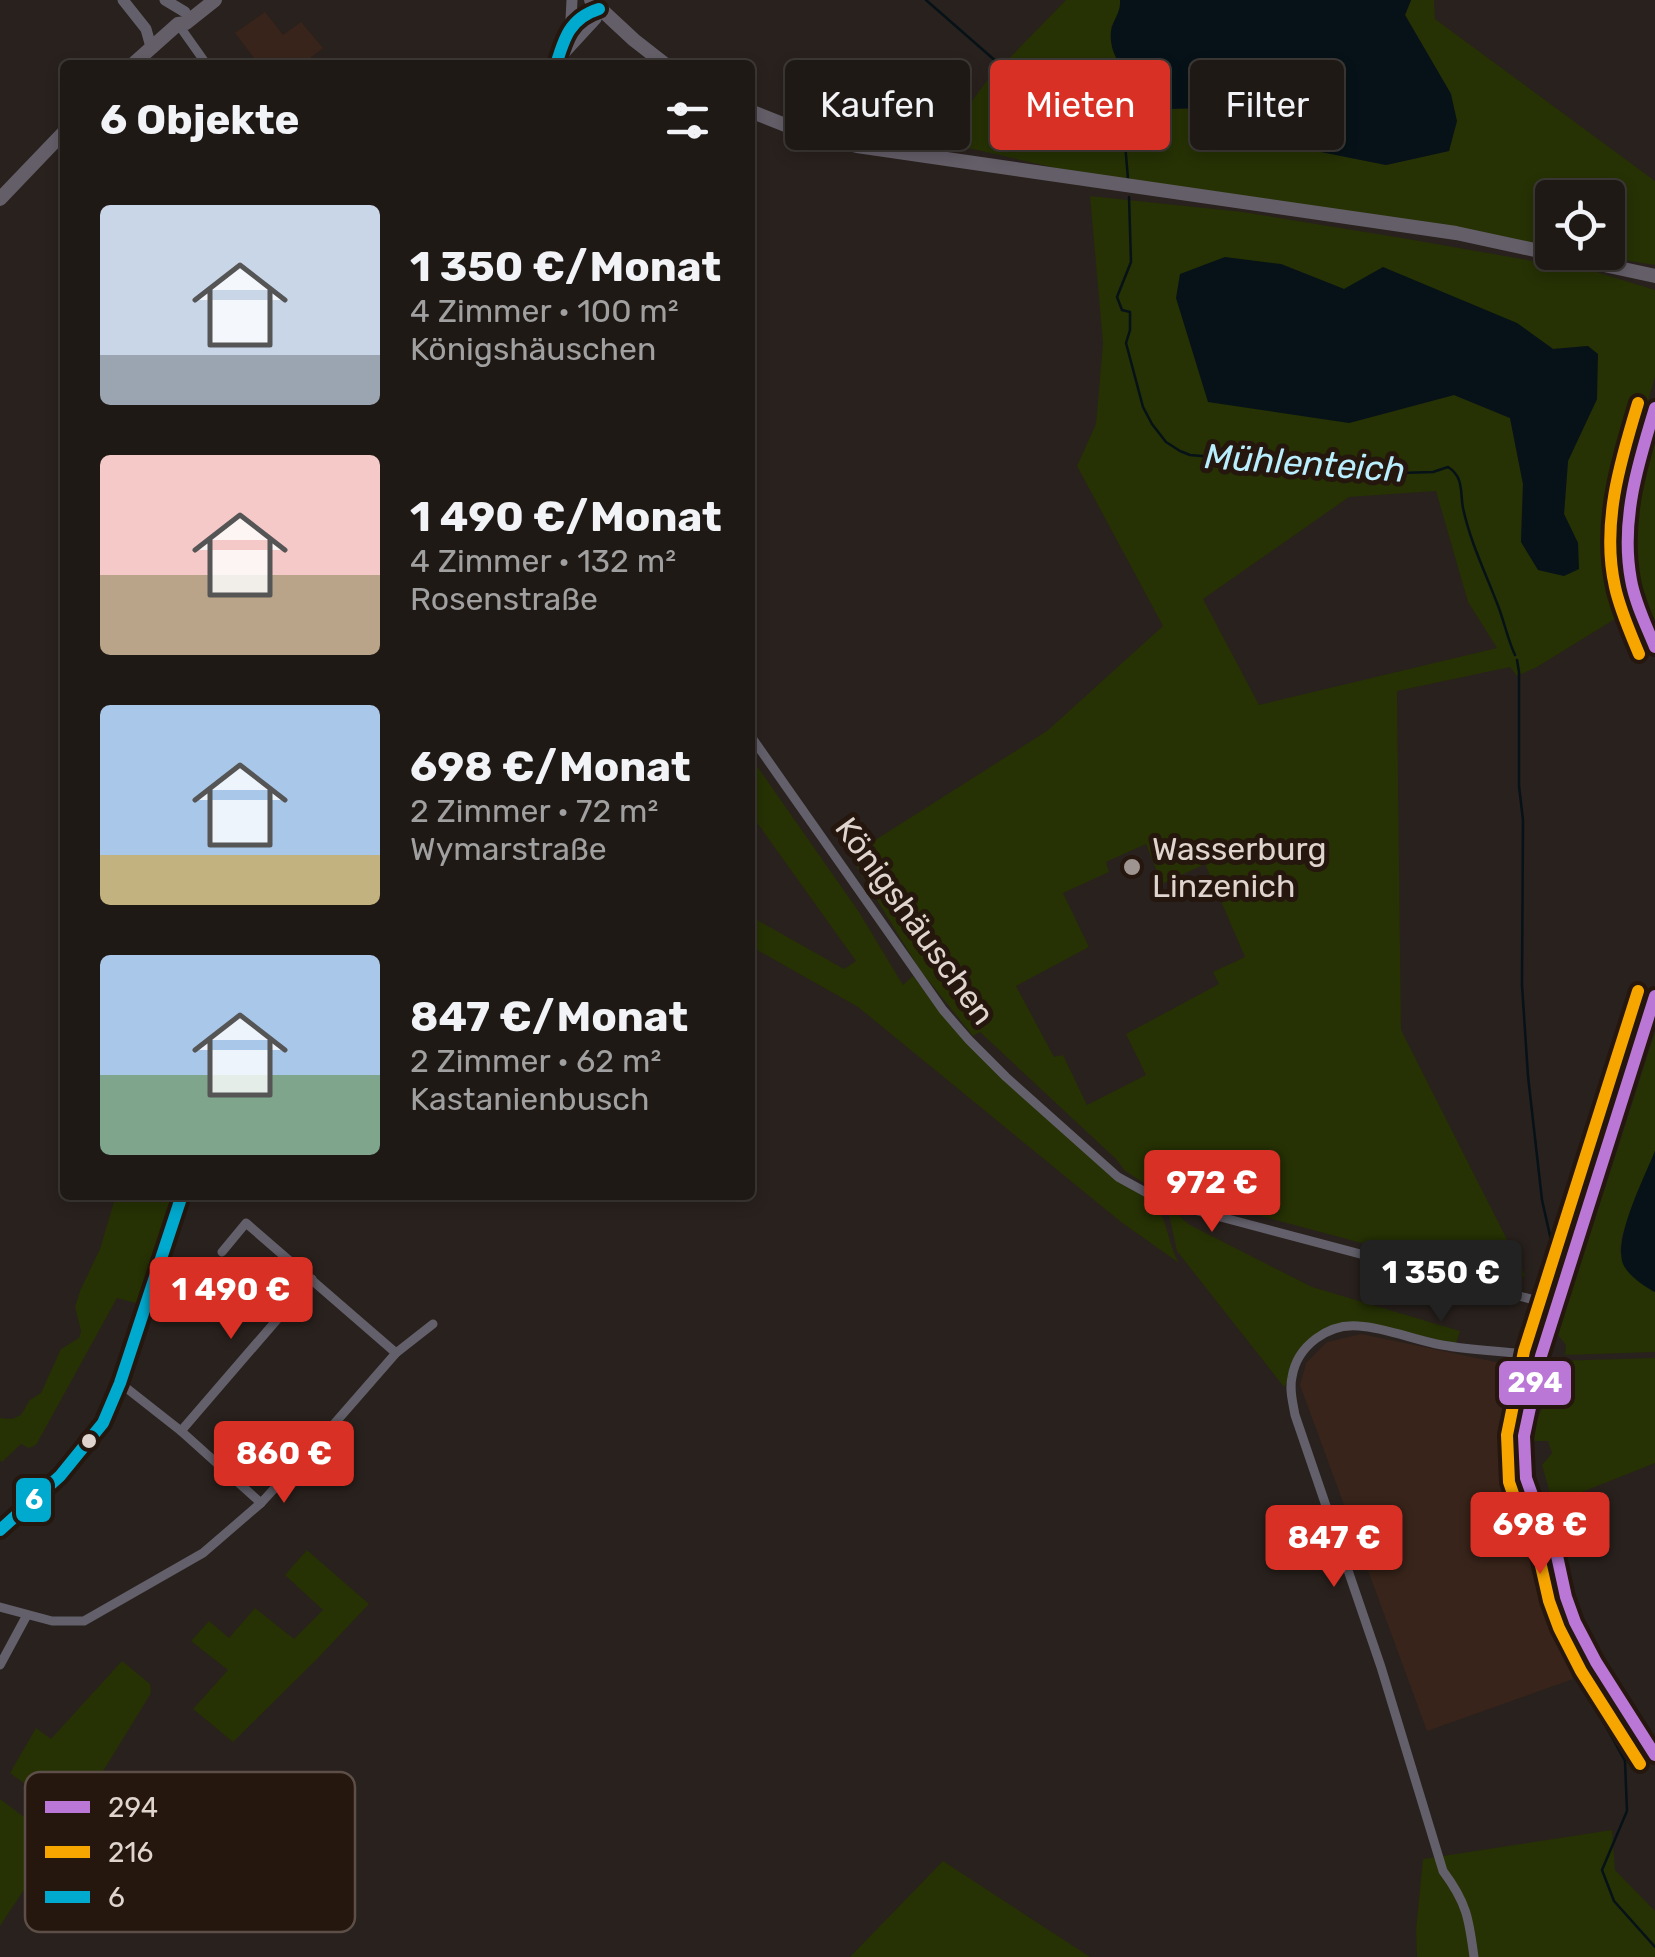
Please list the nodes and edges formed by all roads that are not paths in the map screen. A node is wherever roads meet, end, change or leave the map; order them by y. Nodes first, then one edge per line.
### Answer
1 (123, 0) edge
2 (166, 0) edge
3 (215, 0) edge
4 (572, 0) edge
5 (595, 4) edge
6 (190, 12) edge
7 (568, 27) junction
8 (151, 47) junction
9 (137, 60) edge
10 (205, 60) edge
11 (558, 60) edge
12 (559, 60) edge
13 (660, 60) edge
14 (755, 114) edge
15 (60, 136) edge
16 (0, 199) edge
17 (1628, 269) junction
18 (1655, 276) edge
19 (1655, 286) edge
20 (1655, 408) edge
21 (1655, 647) edge
22 (755, 741) edge
23 (1655, 996) edge
24 (180, 1200) edge
25 (222, 1252) dead end
26 (312, 1279) junction
27 (1557, 1306) junction
28 (432, 1324) dead end
29 (396, 1353) junction
30 (1541, 1356) junction
31 (120, 1383) junction
32 (181, 1430) junction
33 (260, 1504) junction
34 (0, 1530) edge
35 (0, 1607) edge
36 (27, 1615) junction
37 (0, 1664) edge
38 (1655, 1755) edge
39 (1474, 1957) edge

1 - 8 street
2 - 6 street
3 - 6 main road
4 - 7 street
5 - 7 street
5 - 12 street
5 - 13 main road
6 - 8 main road
6 - 10 street
7 - 11 street
8 - 9 main road
14 - 17 main road
15 - 16 main road
17 - 18 main road
17 - 19 main road
20 - 21 main road
22 - 27 street, Königshäuschen
23 - 27 main road
24 - 31 street
25 - 26 street
26 - 29 street
26 - 32 street
27 - 30 main road
28 - 29 street
29 - 33 street
30 - 38 main road
30 - 39 street
31 - 32 street
31 - 34 street
32 - 33 street
33 - 36 street
35 - 36 street
36 - 37 street

